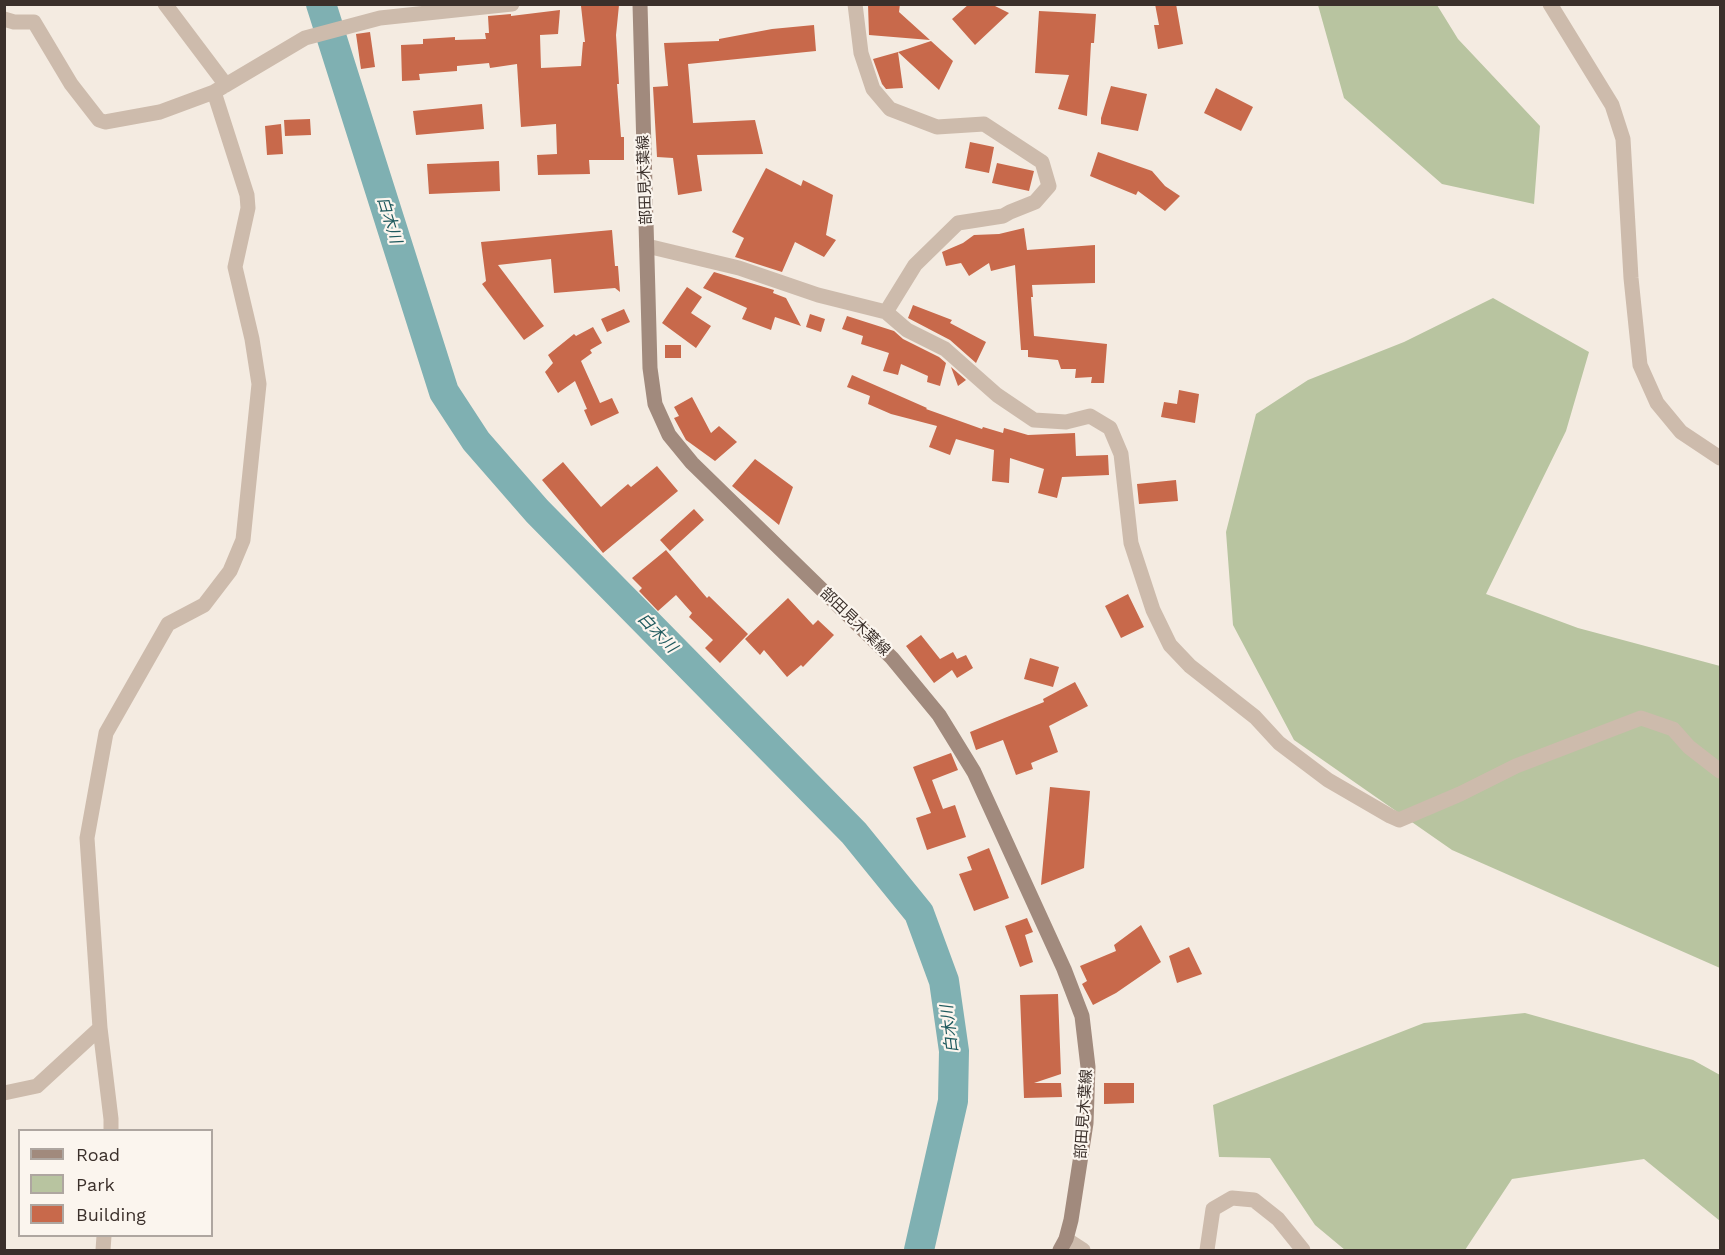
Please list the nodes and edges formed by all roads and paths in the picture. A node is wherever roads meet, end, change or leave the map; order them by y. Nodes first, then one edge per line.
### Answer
1 (165, 4) edge
2 (512, 4) edge
3 (640, 4) edge
4 (855, 4) edge
5 (1550, 4) edge
6 (4, 19) edge
7 (220, 89) junction
8 (647, 246) junction
9 (886, 312) junction
10 (1720, 458) edge
11 (1720, 771) edge
12 (100, 1028) junction
13 (4, 1093) edge
14 (111, 1129) edge
15 (1063, 1245) edge
16 (1083, 1251) edge
17 (1207, 1251) edge
18 (1303, 1251) edge

1 - 7 street
2 - 7 street
3 - 8 main road, 部田見木葉線
4 - 9 street
5 - 10 street
6 - 7 street
7 - 12 street
8 - 9 street
8 - 15 main road, 部田見木葉線
9 - 11 street
12 - 13 street
12 - 14 street
15 - 16 street
17 - 18 street

